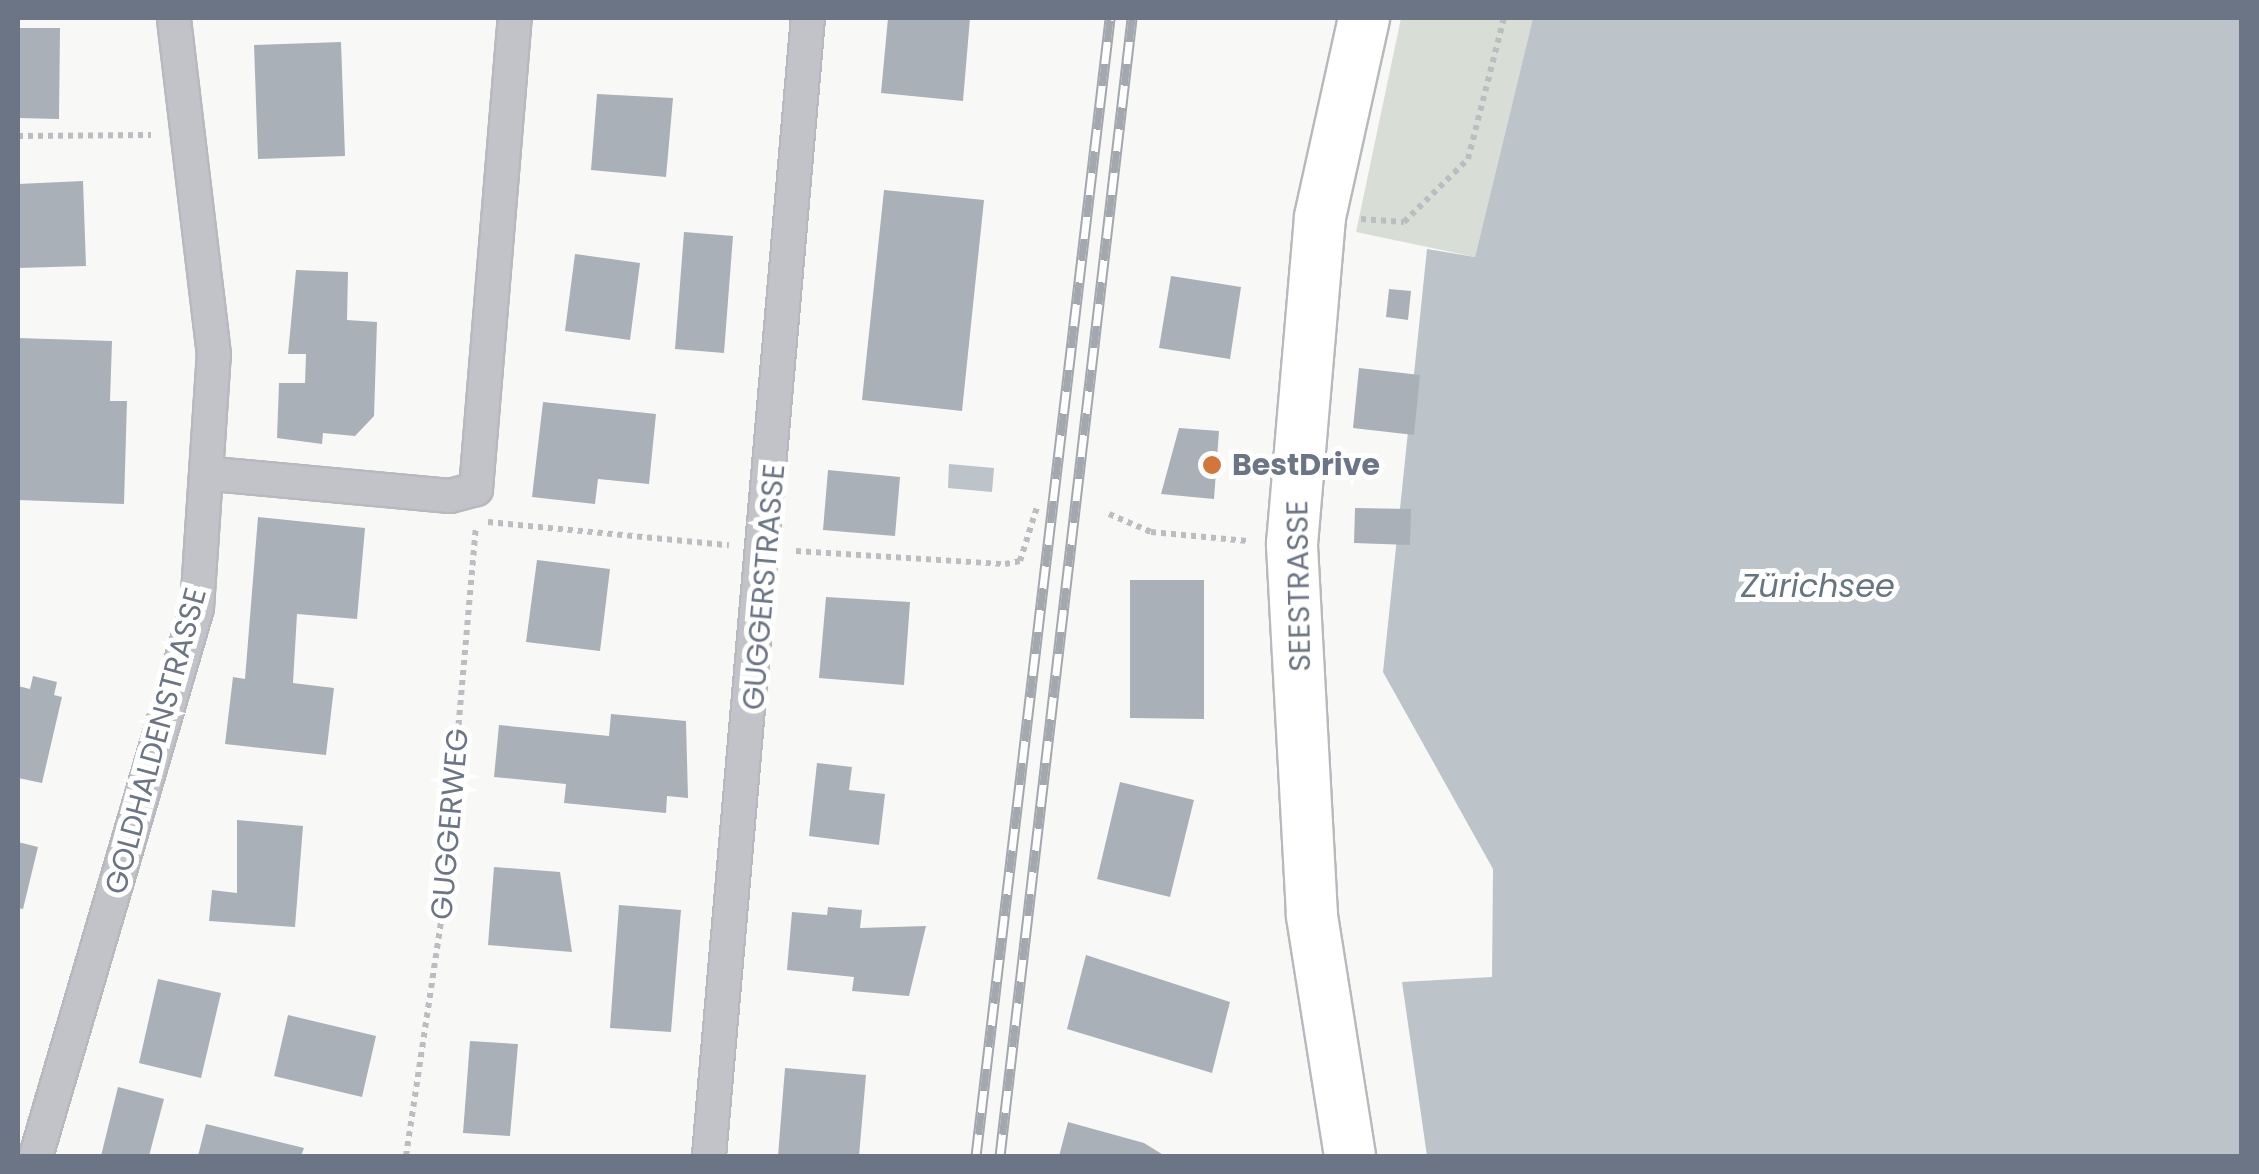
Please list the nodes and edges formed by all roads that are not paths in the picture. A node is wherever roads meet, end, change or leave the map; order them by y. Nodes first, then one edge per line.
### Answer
1 (174, 18) edge
2 (515, 18) edge
3 (808, 18) edge
4 (1364, 18) edge
5 (213, 474) junction
6 (36, 1156) edge
7 (709, 1156) edge
8 (1350, 1156) edge

1 - 5 street, GOLDHALDENSTRASSE
2 - 5 street
3 - 7 street, GUGGERSTRASSE
4 - 8 main road, SEESTRASSE
5 - 6 street, GOLDHALDENSTRASSE

